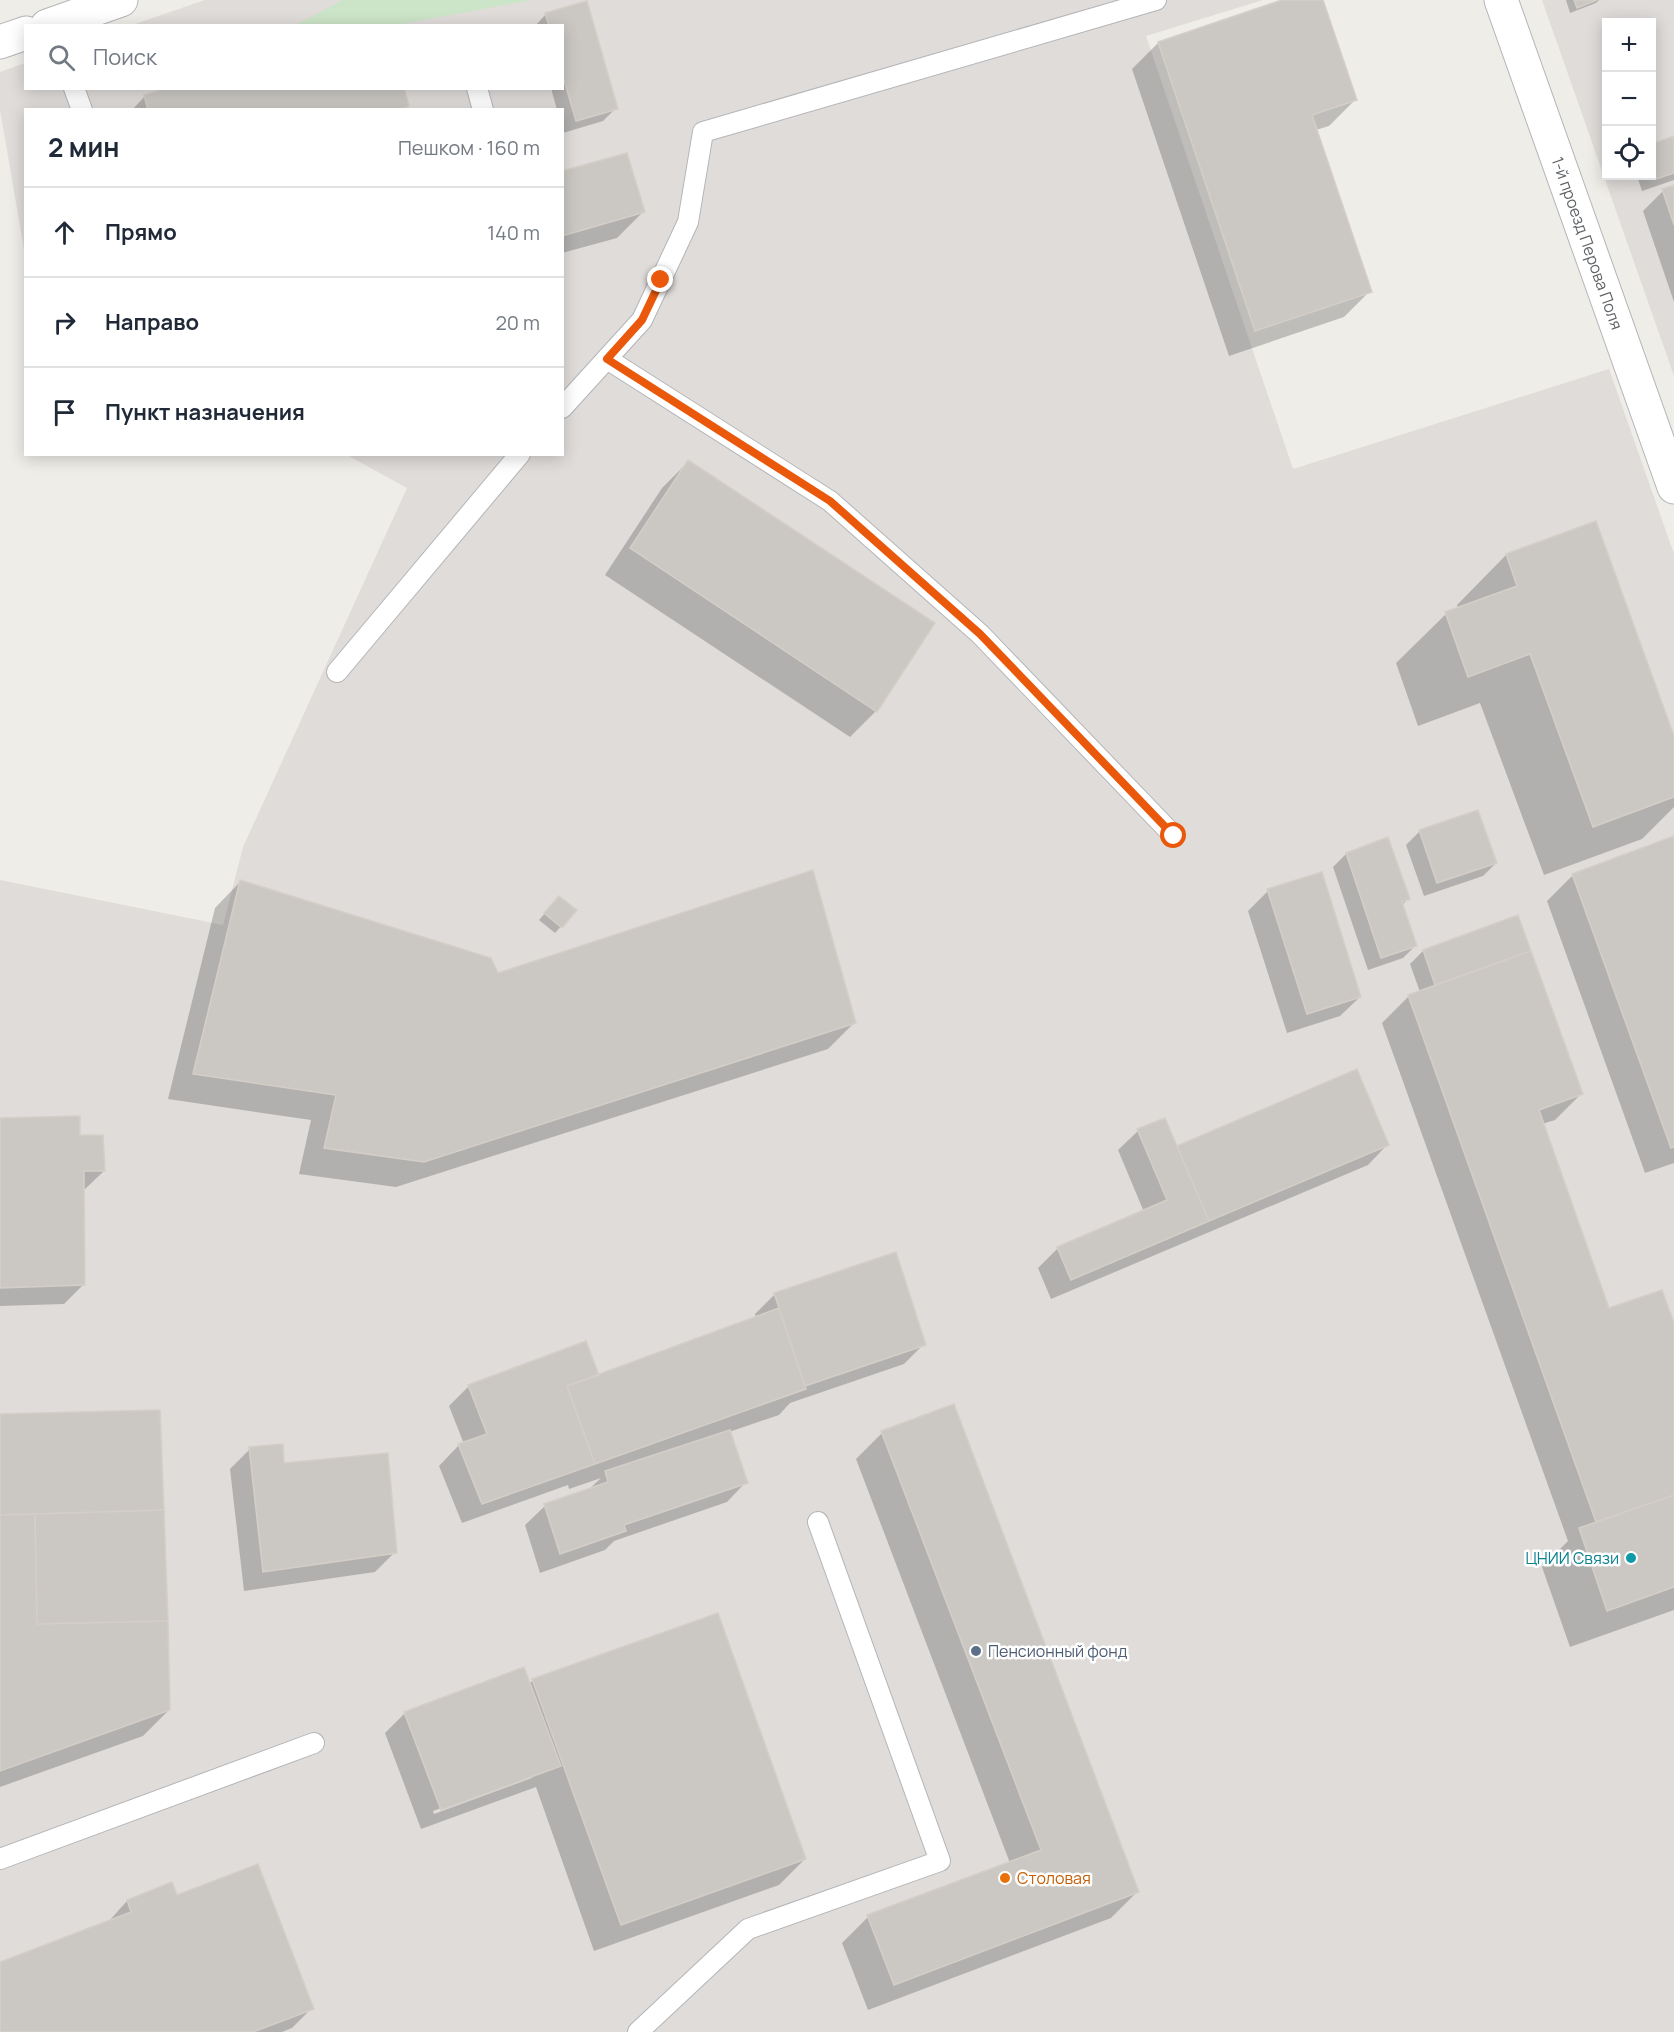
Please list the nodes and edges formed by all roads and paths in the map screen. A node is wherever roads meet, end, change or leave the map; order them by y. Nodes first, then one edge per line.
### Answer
1 (121, 0) edge
2 (1156, 0) edge
3 (1501, 0) edge
4 (54, 24) edge
5 (24, 34) edge
6 (0, 42) edge
7 (75, 90) edge
8 (478, 90) edge
9 (81, 108) edge
10 (482, 108) edge
11 (607, 359) junction
12 (564, 406) edge
13 (518, 456) edge
14 (1674, 487) edge
15 (338, 672) dead end
16 (1174, 836) dead end
17 (818, 1522) dead end
18 (314, 1743) dead end
19 (0, 1859) edge
20 (638, 2032) edge

1 - 4 street
2 - 11 lane
3 - 14 street, 1-й проезд Перова Поля
5 - 6 street
7 - 9 lane
8 - 10 lane
11 - 12 lane
11 - 16 lane
13 - 15 lane
17 - 20 lane
18 - 19 lane

